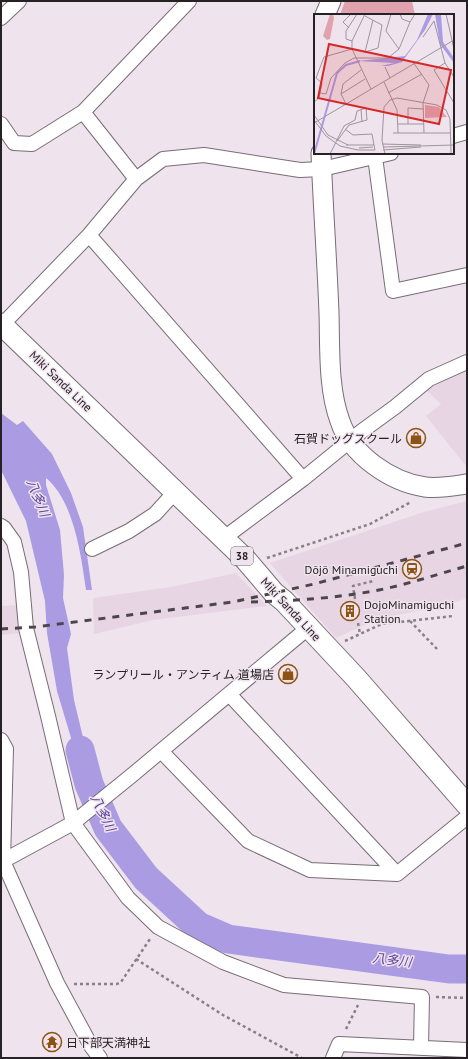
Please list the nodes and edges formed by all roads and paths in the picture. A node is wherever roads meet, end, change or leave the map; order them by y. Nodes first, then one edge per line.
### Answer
1 (19, 1) edge
2 (189, 1) edge
3 (330, 1) edge
4 (325, 14) edge
5 (1, 18) edge
6 (83, 112) junction
7 (1, 124) edge
8 (467, 132) edge
9 (454, 136) edge
10 (387, 154) edge
11 (375, 157) junction
12 (322, 161) edge
13 (136, 179) junction
14 (89, 235) junction
15 (467, 275) edge
16 (2, 324) edge
17 (467, 362) edge
18 (350, 440) junction
19 (303, 479) junction
20 (467, 484) edge
21 (176, 491) junction
22 (414, 501) dead end
23 (1, 526) edge
24 (224, 538) junction
25 (92, 549) dead end
26 (249, 564) junction
27 (373, 581) dead end
28 (355, 599) dead end
29 (453, 616) dead end
30 (410, 621) junction
31 (358, 623) dead end
32 (308, 628) junction
33 (360, 634) junction
34 (339, 644) dead end
35 (437, 649) dead end
36 (229, 694) junction
37 (3, 746) edge
38 (162, 751) junction
39 (467, 805) edge
40 (467, 818) edge
41 (77, 819) junction
42 (2, 862) edge
43 (397, 874) junction
44 (158, 927) junction
45 (136, 959) junction
46 (58, 984) junction
47 (363, 993) junction
48 (422, 997) junction
49 (467, 998) edge
50 (339, 1044) junction
51 (422, 1047) junction
52 (467, 1050) edge
53 (100, 1058) edge
54 (302, 1058) edge
55 (333, 1058) edge

1 - 5 street
2 - 6 street
3 - 4 street
6 - 7 street
6 - 13 street
8 - 9 street
10 - 11 street
11 - 12 street
11 - 15 street
12 - 13 street
12 - 18 street
13 - 14 street
14 - 16 street
14 - 19 street
16 - 21 main road, Miki Sanda Line / 38
17 - 18 street
18 - 19 street
18 - 20 street
19 - 24 street
21 - 24 main road, Miki Sanda Line / 38
21 - 25 street
22 - 26 path
23 - 41 street
24 - 26 main road, Miki Sanda Line / 38
26 - 32 main road, Miki Sanda Line / 38
27 - 28 path
29 - 30 path
30 - 33 path
30 - 35 path
31 - 33 path
32 - 36 street
32 - 39 main road, Miki Sanda Line / 38
33 - 34 path
36 - 38 street
36 - 43 street
37 - 42 street
38 - 41 street
38 - 43 street
40 - 43 street
41 - 42 street
41 - 44 street
42 - 46 street
44 - 45 path
44 - 47 street
45 - 46 path
45 - 54 path
46 - 53 street
47 - 48 street
47 - 50 path
48 - 49 path
48 - 51 street
50 - 51 street
50 - 55 street
51 - 52 street

